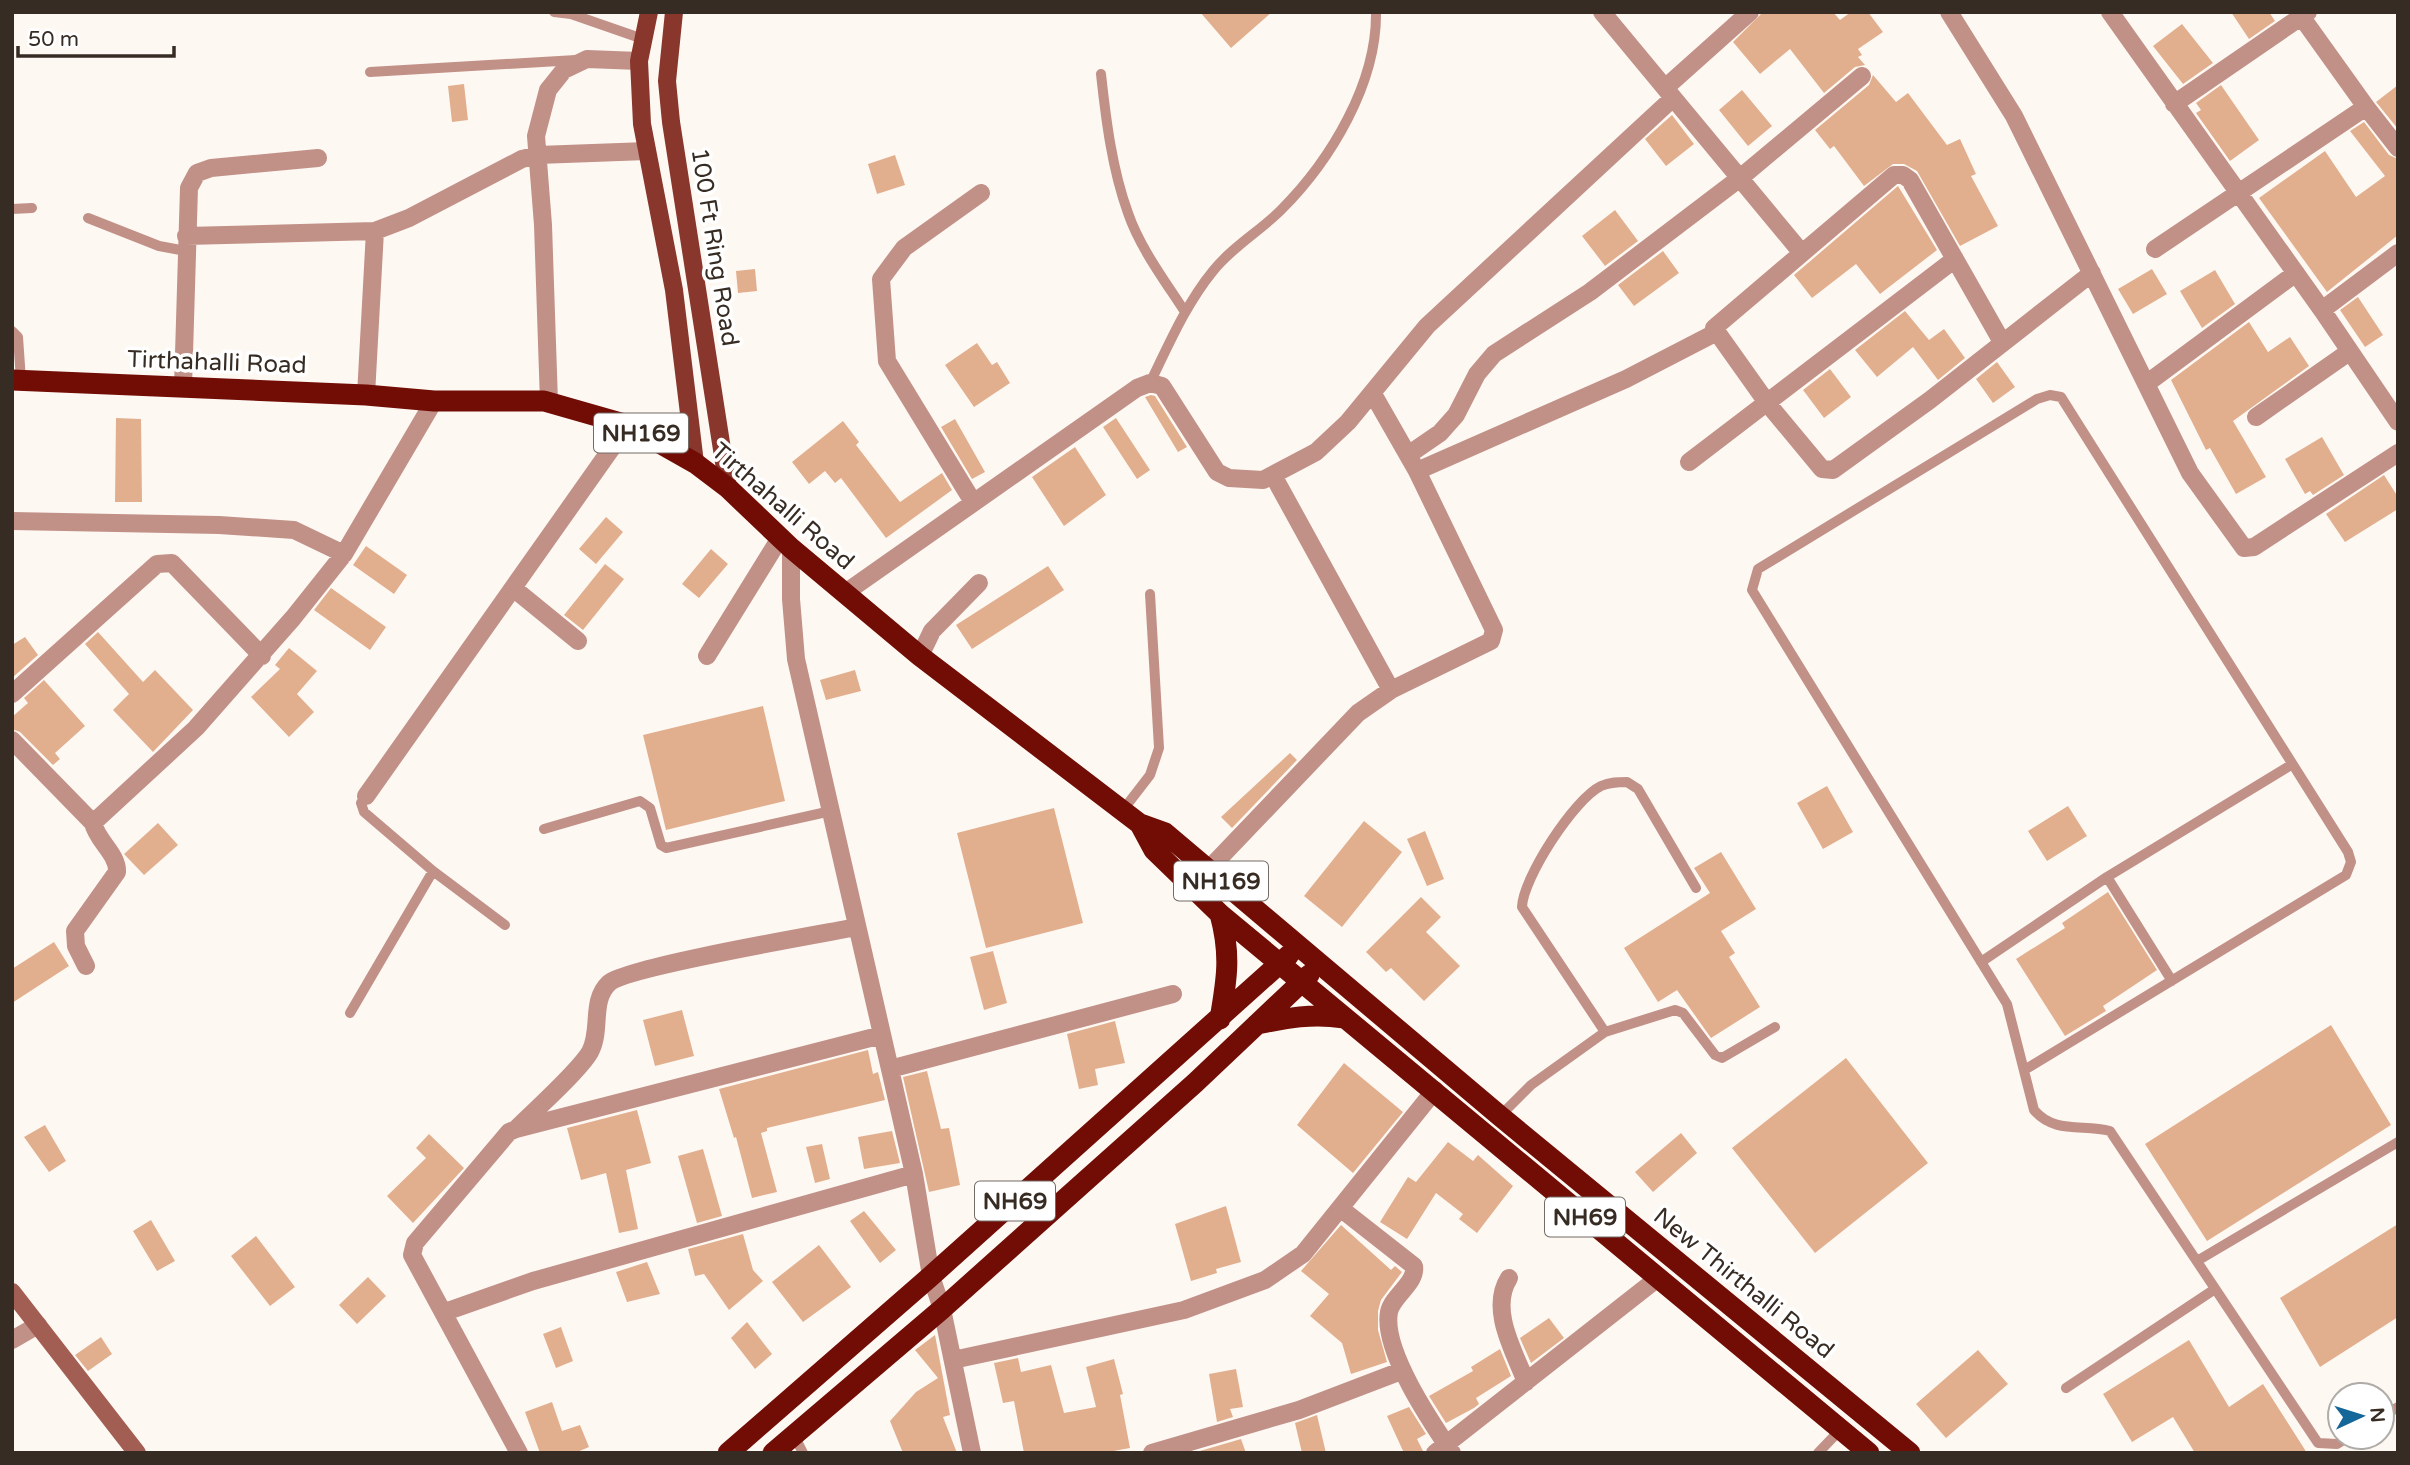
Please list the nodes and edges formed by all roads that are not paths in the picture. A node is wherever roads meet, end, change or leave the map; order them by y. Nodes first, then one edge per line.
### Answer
1 (554, 12) edge
2 (649, 12) edge
3 (674, 12) edge
4 (1376, 12) edge
5 (1602, 12) edge
6 (1750, 12) edge
7 (1949, 12) edge
8 (2113, 14) edge
9 (2302, 14) edge
10 (643, 39) junction
11 (587, 59) junction
12 (639, 61) junction
13 (370, 72) dead end
14 (1101, 74) dead end
15 (1862, 76) dead end
16 (1669, 93) junction
17 (2174, 104) junction
18 (2366, 107) junction
19 (2398, 148) edge
20 (647, 151) junction
21 (538, 155) junction
22 (318, 159) dead end
23 (1740, 178) junction
24 (981, 193) dead end
25 (2237, 195) junction
26 (32, 208) dead end
27 (12, 209) edge
28 (88, 218) dead end
29 (375, 232) junction
30 (186, 244) junction
31 (2155, 249) dead end
32 (1801, 252) junction
33 (2398, 253) edge
34 (1955, 259) junction
35 (2092, 273) junction
36 (2296, 273) junction
37 (2322, 310) junction
38 (1185, 312) junction
39 (12, 331) edge
40 (1715, 333) junction
41 (2002, 342) junction
42 (2350, 352) junction
43 (17, 380) edge
44 (1150, 383) junction
45 (2146, 384) junction
46 (183, 387) junction
47 (1373, 394) junction
48 (366, 395) junction
49 (434, 401) junction
50 (549, 402) junction
51 (1768, 404) junction
52 (2256, 417) dead end
53 (2398, 422) edge
54 (628, 425) junction
55 (2398, 453) edge
56 (1689, 462) dead end
57 (695, 463) junction
58 (1412, 463) junction
59 (1274, 477) junction
60 (728, 488) junction
61 (973, 502) junction
62 (12, 521) edge
63 (786, 543) junction
64 (344, 554) junction
65 (979, 583) dead end
66 (513, 587) junction
67 (845, 593) junction
68 (1150, 594) dead end
69 (578, 641) dead end
70 (261, 656) junction
71 (707, 656) dead end
72 (920, 656) junction
73 (1391, 690) junction
74 (12, 695) edge
75 (12, 740) edge
76 (2291, 765) junction
77 (366, 796) joint
78 (831, 811) junction
79 (1123, 811) junction
80 (93, 823) junction
81 (1140, 824) junction
82 (544, 829) dead end
83 (1208, 870) junction
84 (433, 871) junction
85 (2107, 877) junction
86 (1696, 888) dead end
87 (1220, 914) junction
88 (505, 925) dead end
89 (858, 927) junction
90 (1298, 946) junction
91 (1981, 962) junction
92 (1320, 963) junction
93 (1279, 965) junction
94 (86, 966) dead end
95 (2172, 981) junction
96 (1301, 983) junction
97 (1173, 994) dead end
98 (350, 1013) dead end
99 (1345, 1018) junction
100 (1220, 1019) junction
101 (1257, 1024) junction
102 (1775, 1027) dead end
103 (1605, 1032) junction
104 (882, 1035) junction
105 (890, 1069) junction
106 (2026, 1069) junction
107 (1435, 1090) junction
108 (1500, 1116) junction
109 (516, 1129) junction
110 (2398, 1142) edge
111 (914, 1174) junction
112 (1340, 1208) junction
113 (2197, 1261) junction
114 (932, 1276) junction
115 (1509, 1278) dead end
116 (1658, 1278) junction
117 (2215, 1289) junction
118 (12, 1292) edge
119 (942, 1309) junction
120 (445, 1312) junction
121 (38, 1325) junction
122 (12, 1340) edge
123 (954, 1360) junction
124 (1401, 1371) junction
125 (1526, 1382) junction
126 (2066, 1388) dead end
127 (1840, 1430) junction
128 (798, 1443) edge
129 (2326, 1443) edge
130 (1445, 1450) edge
131 (137, 1453) edge
132 (519, 1453) edge
133 (728, 1453) edge
134 (773, 1453) edge
135 (972, 1453) edge
136 (1152, 1453) edge
137 (1818, 1453) edge
138 (1869, 1453) edge
139 (1910, 1453) edge

1 - 10 lane
2 - 10 main road, 100 Ft Ring Road
3 - 60 main road, 100 Ft Ring Road
4 - 38 lane
5 - 16 street
6 - 16 street
7 - 35 street
8 - 17 street
9 - 17 street
9 - 18 street
10 - 12 main road, 100 Ft Ring Road
11 - 12 street
11 - 13 lane
11 - 21 street
12 - 20 main road, 100 Ft Ring Road
14 - 38 lane
15 - 23 street
16 - 23 street
16 - 47 street
17 - 25 street
18 - 19 street
18 - 25 street
20 - 21 street
20 - 57 main road, 100 Ft Ring Road
21 - 29 street
21 - 50 street
22 - 30 street
23 - 32 street
23 - 58 street
24 - 61 street
25 - 31 street
25 - 36 street
26 - 27 lane
28 - 30 lane
29 - 30 street
29 - 48 street
30 - 46 street
32 - 34 street
32 - 40 street
33 - 37 street
34 - 41 street
34 - 51 street
35 - 41 street
35 - 45 street
36 - 37 street
36 - 45 street
37 - 42 street
38 - 44 lane
39 - 43 lane
40 - 51 street
40 - 58 street
41 - 51 street
42 - 52 street
42 - 53 street
43 - 46 highway, Tirthahalli Road / NH169
44 - 59 street
44 - 61 street
45 - 55 street
46 - 48 highway, Tirthahalli Road / NH169
47 - 58 street
47 - 59 street
48 - 49 highway, Tirthahalli Road / NH169
49 - 50 highway, Tirthahalli Road / NH169
49 - 64 street
50 - 54 highway, Tirthahalli Road / NH169
51 - 56 street
54 - 57 highway, Tirthahalli Road / NH169
54 - 66 street
57 - 60 highway, Tirthahalli Road / NH169
58 - 73 street
59 - 73 street
60 - 63 highway, Tirthahalli Road / NH169
61 - 67 street
62 - 64 street
63 - 67 highway, Tirthahalli Road / NH169
63 - 71 street
63 - 78 street
64 - 70 street
65 - 72 street
66 - 69 street
66 - 77 street
67 - 72 highway, Tirthahalli Road / NH169
68 - 79 lane
70 - 74 street
70 - 80 street
72 - 79 highway, Tirthahalli Road / NH169
73 - 83 street
75 - 80 street
76 - 85 lane
76 - 91 lane
76 - 95 lane
77 - 84 lane
78 - 82 lane
78 - 89 street
79 - 81 highway, Tirthahalli Road / NH169
80 - 94 street
81 - 83 highway, Tirthahalli Road / NH169
81 - 87 highway, NH169
83 - 90 highway, Tirthahalli Road / NH169
84 - 88 lane
84 - 98 lane
85 - 91 lane
85 - 95 lane
86 - 103 lane
87 - 93 highway, NH169
87 - 100 highway
89 - 104 street
89 - 109 street
90 - 92 highway, Tirthahalli Road / NH69
90 - 93 highway, NH69
91 - 106 lane
92 - 96 highway, NH69
92 - 108 highway, New Thirthalli Road / NH69
93 - 96 highway, NH69
93 - 100 highway, NH69
95 - 106 lane
96 - 99 highway, NH69
96 - 101 highway, NH69
97 - 105 street
99 - 101 highway
99 - 107 highway, NH69
100 - 114 highway, NH69
101 - 119 highway, NH69
102 - 103 lane
103 - 108 lane
104 - 105 street
104 - 109 street
105 - 111 street
106 - 113 lane
107 - 112 street
107 - 116 highway, NH69
108 - 139 highway, New Thirthalli Road / NH69
109 - 120 street
110 - 113 lane
111 - 114 street
111 - 120 street
112 - 123 street
112 - 124 street
113 - 117 lane
114 - 119 street
114 - 133 highway, NH69
115 - 125 street
116 - 125 street
116 - 127 highway, NH69
117 - 126 lane
117 - 129 lane
118 - 121 street
119 - 123 street
119 - 128 highway, NH69
120 - 132 street
121 - 122 street
121 - 131 street
123 - 135 street
124 - 130 street
124 - 136 street
125 - 130 street
127 - 137 lane
127 - 138 highway, NH69
128 - 134 highway, NH69

